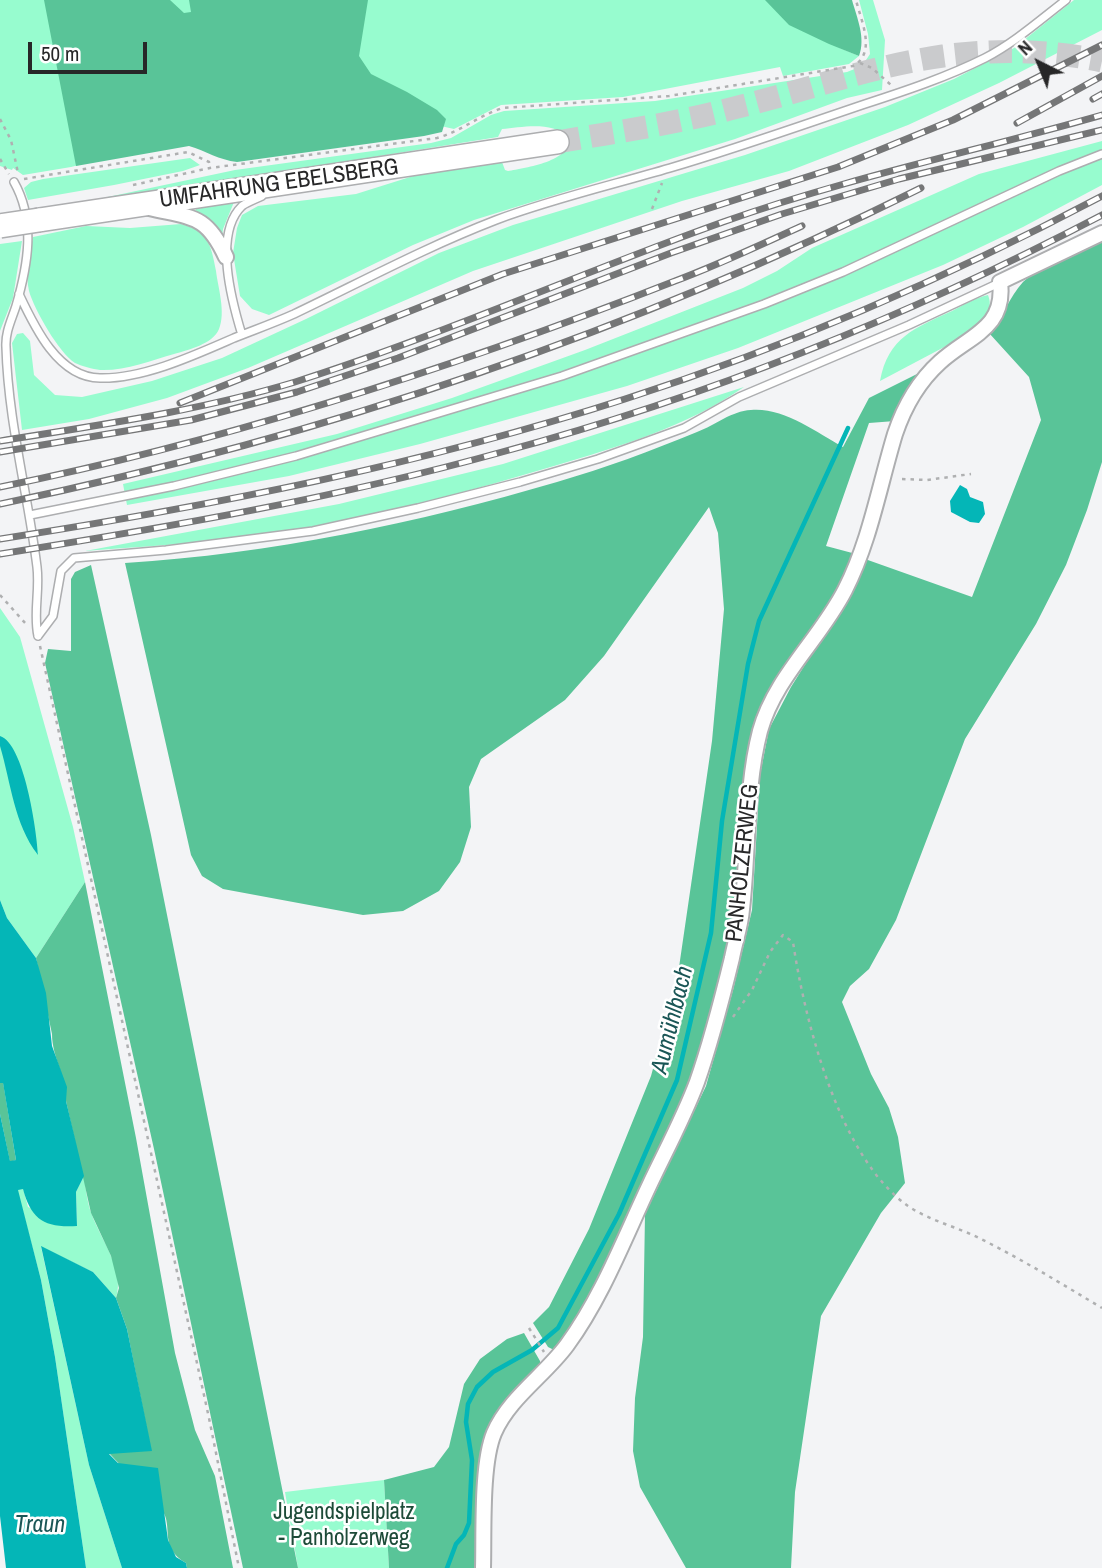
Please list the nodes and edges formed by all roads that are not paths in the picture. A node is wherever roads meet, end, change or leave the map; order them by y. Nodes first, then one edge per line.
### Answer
1 (1066, 0) edge
2 (558, 142) tunnel mouth
3 (1102, 154) edge
4 (319, 178) junction
5 (14, 182) road end
6 (138, 205) junction
7 (0, 226) edge
8 (1102, 233) edge
9 (226, 257) junction
10 (1000, 282) junction
11 (19, 294) junction
12 (242, 335) junction
13 (30, 515) junction
14 (482, 1568) edge

1 - 12 lane
2 - 4 main road, UMFAHRUNG EBELSBERG
3 - 13 lane
4 - 6 main road, UMFAHRUNG EBELSBERG
4 - 9 lane
5 - 11 lane
6 - 7 main road, UMFAHRUNG EBELSBERG, bridge
6 - 9 street
8 - 10 street
9 - 12 lane
10 - 13 lane
10 - 14 street, PANHOLZERWEG
11 - 12 lane
11 - 13 lane

